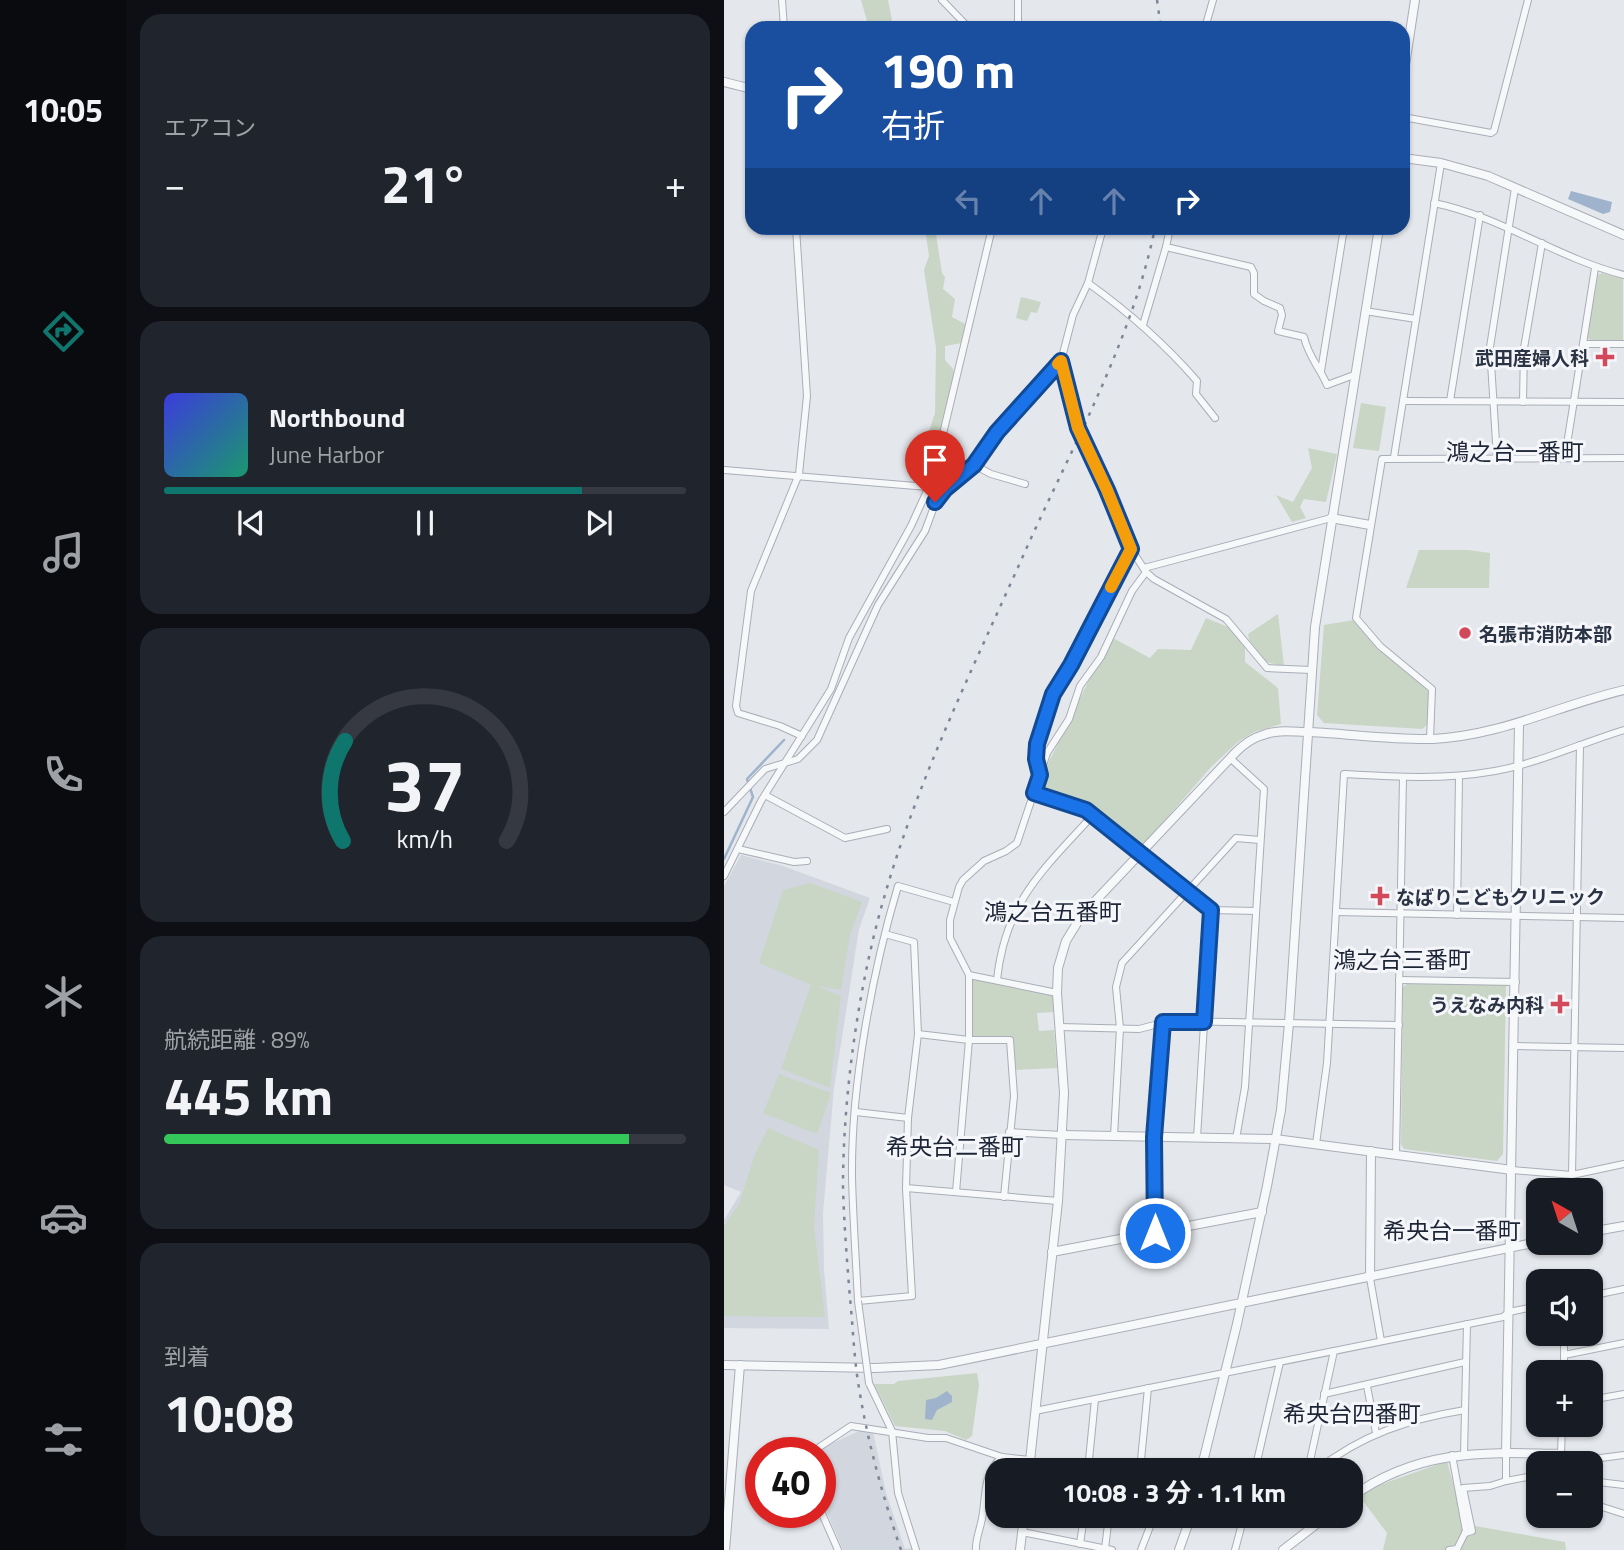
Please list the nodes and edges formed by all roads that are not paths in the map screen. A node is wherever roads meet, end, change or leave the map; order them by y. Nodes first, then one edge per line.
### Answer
1 (782, 0) edge
2 (942, 0) edge
3 (1018, 0) edge
4 (1213, 0) edge
5 (1415, 0) edge
6 (1528, 0) edge
7 (784, 21) edge
8 (962, 21) edge
9 (1018, 21) edge
10 (1207, 21) edge
11 (1410, 32) edge
12 (724, 82) edge
13 (745, 87) edge
14 (1410, 118) edge
15 (1410, 159) edge
16 (1441, 163) junction
17 (1515, 188) junction
18 (1434, 203) junction
19 (1480, 215) junction
20 (1508, 228) junction
21 (796, 235) edge
22 (990, 235) edge
23 (1101, 235) edge
24 (1169, 235) edge
25 (1343, 235) edge
26 (1377, 235) edge
27 (1624, 235) edge
28 (1542, 243) junction
29 (1166, 247) junction
30 (1595, 268) junction
31 (1624, 275) edge
32 (1087, 283) junction
33 (1365, 311) junction
34 (1416, 318) junction
35 (1143, 325) junction
36 (1584, 344) junction
37 (1624, 344) edge
38 (1061, 361) junction
39 (1321, 371) junction
40 (1354, 375) junction
41 (1403, 401) junction
42 (1450, 401) junction
43 (1494, 401) junction
44 (1524, 402) junction
45 (1573, 402) junction
46 (1624, 402) edge
47 (1215, 418) dead end
48 (1394, 457) junction
49 (1565, 457) junction
50 (1497, 458) junction
51 (1624, 458) edge
52 (974, 465) junction
53 (724, 470) edge
54 (799, 474) junction
55 (1024, 484) dead end
56 (928, 487) junction
57 (1331, 518) junction
58 (1370, 524) junction
59 (1131, 549) junction
60 (1145, 570) junction
61 (1311, 670) junction
62 (1624, 690) edge
63 (1519, 724) junction
64 (1624, 730) edge
65 (1307, 732) junction
66 (802, 736) junction
67 (1430, 739) junction
68 (1580, 745) junction
69 (1230, 758) junction
70 (784, 763) junction
71 (1519, 765) junction
72 (1040, 775) junction
73 (1459, 776) junction
74 (1403, 778) junction
75 (1034, 793) junction
76 (765, 795) junction
77 (724, 812) edge
78 (1093, 815) junction
79 (887, 829) dead end
80 (1260, 839) junction
81 (738, 849) junction
82 (1142, 853) junction
83 (807, 861) dead end
84 (724, 876) edge
85 (1187, 891) junction
86 (954, 902) junction
87 (1211, 910) junction
88 (1256, 911) junction
89 (1336, 912) junction
90 (1400, 914) junction
91 (1457, 915) junction
92 (1516, 916) junction
93 (1576, 917) junction
94 (1624, 918) edge
95 (884, 934) junction
96 (969, 975) junction
97 (1400, 979) junction
98 (997, 980) junction
99 (1516, 982) junction
100 (1057, 993) junction
101 (1163, 1022) junction
102 (1204, 1022) junction
103 (1250, 1022) junction
104 (1289, 1023) junction
105 (1329, 1024) junction
106 (1399, 1025) junction
107 (1060, 1027) junction
108 (1120, 1028) junction
109 (918, 1034) junction
110 (969, 1040) junction
111 (1514, 1046) junction
112 (1574, 1047) junction
113 (1624, 1048) edge
114 (856, 1112) junction
115 (908, 1118) junction
116 (1009, 1132) junction
117 (1062, 1135) junction
118 (1114, 1136) junction
119 (1154, 1137) junction
120 (1197, 1138) junction
121 (1236, 1139) junction
122 (1275, 1139) junction
123 (1316, 1144) junction
124 (1371, 1151) junction
125 (1396, 1155) junction
126 (1624, 1164) edge
127 (1512, 1170) junction
128 (1572, 1175) junction
129 (906, 1188) junction
130 (956, 1192) junction
131 (1004, 1197) junction
132 (1058, 1201) junction
133 (1262, 1212) junction
134 (1624, 1226) edge
135 (1603, 1230) edge
136 (1155, 1233) junction
137 (1526, 1244) edge
138 (1510, 1247) junction
139 (1052, 1252) junction
140 (1370, 1278) junction
141 (1624, 1289) edge
142 (1603, 1293) edge
143 (858, 1301) junction
144 (1242, 1303) junction
145 (1526, 1308) edge
146 (1509, 1311) junction
147 (1467, 1324) junction
148 (1381, 1341) junction
149 (1624, 1343) edge
150 (1043, 1345) junction
151 (1564, 1346) edge
152 (1334, 1351) junction
153 (1564, 1354) junction
154 (1564, 1360) edge
155 (1280, 1362) junction
156 (1465, 1362) junction
157 (724, 1365) edge
158 (740, 1365) junction
159 (1224, 1373) junction
160 (1367, 1386) junction
161 (1148, 1388) junction
162 (1324, 1394) junction
163 (1624, 1394) edge
164 (1603, 1398) edge
165 (1095, 1399) junction
166 (1465, 1410) junction
167 (1035, 1411) junction
168 (892, 1431) junction
169 (1376, 1433) junction
170 (834, 1437) edge
171 (1506, 1453) junction
172 (1526, 1453) edge
173 (1464, 1454) junction
174 (1451, 1455) junction
175 (1624, 1455) edge
176 (1002, 1457) junction
177 (1011, 1458) edge
178 (1030, 1458) edge
179 (1089, 1458) edge
180 (1141, 1458) edge
181 (1204, 1458) edge
182 (1258, 1458) edge
183 (1311, 1458) edge
184 (1334, 1458) edge
185 (1603, 1458) edge
186 (1526, 1478) edge
187 (1506, 1481) junction
188 (1603, 1483) edge
189 (1624, 1485) edge
190 (1363, 1489) edge
191 (1603, 1507) edge
192 (1624, 1514) edge
193 (828, 1528) edge
194 (1022, 1528) edge
195 (1082, 1528) edge
196 (1109, 1528) edge
197 (1149, 1528) edge
198 (1187, 1528) edge
199 (1241, 1528) edge
200 (1311, 1528) edge
201 (1022, 1532) junction
202 (1465, 1533) junction
203 (1080, 1544) junction
204 (1109, 1549) edge
205 (725, 1550) edge
206 (838, 1550) edge
207 (916, 1550) edge
208 (976, 1550) edge
209 (1020, 1550) edge
210 (1141, 1550) edge
211 (1179, 1550) edge
212 (1235, 1550) edge
213 (1283, 1550) edge
214 (1449, 1550) edge

1 - 7 street
2 - 8 street
3 - 9 street
4 - 10 street
5 - 11 street
6 - 14 street
12 - 13 street
15 - 16 street
16 - 17 street
16 - 18 street
17 - 20 street
17 - 27 street
18 - 19 street
18 - 34 street
19 - 20 street
19 - 42 street
20 - 28 street
20 - 43 street
21 - 54 street
22 - 56 street
23 - 32 street
24 - 29 street
25 - 39 street
26 - 33 street
28 - 30 street
28 - 44 street
29 - 35 street
29 - 39 street
30 - 31 street
30 - 36 street
32 - 35 street
32 - 38 street
33 - 34 street
33 - 40 street
34 - 41 street
35 - 47 street
36 - 37 street
36 - 45 street
38 - 52 street
38 - 59 street
39 - 40 street
40 - 57 street
41 - 42 street
41 - 48 street
42 - 43 street
43 - 44 street
43 - 50 street
44 - 45 street
45 - 46 street
45 - 49 street
48 - 50 street
48 - 58 street
49 - 50 street
49 - 51 street
52 - 55 street
52 - 70 street
53 - 54 street
54 - 56 street
54 - 66 street
56 - 66 street
57 - 58 street
57 - 60 street
57 - 61 street
58 - 67 street
59 - 60 street
59 - 72 street
60 - 61 street
60 - 72 street
61 - 65 street
62 - 63 street
63 - 67 street
63 - 71 street
64 - 68 street
65 - 67 street
65 - 69 street
65 - 104 street
66 - 70 street
68 - 71 street
68 - 93 street
69 - 80 street
69 - 82 street
70 - 76 street
70 - 77 street
71 - 73 street
71 - 92 street
72 - 75 street
73 - 74 street
73 - 91 street
74 - 89 street
74 - 90 street
75 - 78 street
75 - 86 street
76 - 79 street
76 - 81 street
78 - 82 street
78 - 98 street
80 - 85 street
80 - 88 street
81 - 83 street
81 - 84 street
82 - 85 street
82 - 100 street
85 - 87 street
85 - 108 street
86 - 95 street
86 - 96 street
87 - 88 street
87 - 102 street
88 - 103 street
89 - 90 street
89 - 105 street
90 - 91 street
90 - 97 street
91 - 92 street
92 - 93 street
92 - 99 street
93 - 94 street
93 - 112 street
95 - 109 street
95 - 114 street
96 - 98 street
96 - 110 street
97 - 99 street
97 - 106 street
98 - 100 street
99 - 111 street
100 - 107 street
101 - 102 street
101 - 108 street
101 - 119 street
102 - 103 street
102 - 120 street
103 - 104 street
103 - 121 street
104 - 105 street
104 - 122 street
105 - 106 street
105 - 123 street
106 - 125 street
107 - 108 street
107 - 117 street
108 - 118 street
109 - 110 street
109 - 115 street
110 - 116 street
110 - 130 street
111 - 112 street
111 - 127 street
112 - 113 street
112 - 128 street
114 - 115 street
114 - 143 street
115 - 129 street
116 - 117 street
116 - 131 street
117 - 118 street
117 - 132 street
118 - 119 street
119 - 120 street
119 - 136 street
120 - 121 street
121 - 122 street
122 - 123 street
122 - 133 street
123 - 124 street
124 - 125 street
124 - 140 street
125 - 127 street
126 - 128 street
127 - 128 street
127 - 138 street
129 - 130 street
129 - 143 street
130 - 131 street
131 - 132 street
132 - 139 street
133 - 136 street
133 - 144 street
134 - 135 street
136 - 139 street
137 - 138 street
138 - 140 street
138 - 146 street
139 - 150 street
140 - 144 street
140 - 148 street
141 - 142 street
143 - 168 street, bridge
144 - 150 street
144 - 159 street
145 - 146 street
146 - 147 street
146 - 171 street
147 - 148 street
147 - 156 street
148 - 152 street
149 - 153 street
150 - 158 street
150 - 167 street
151 - 153 street
152 - 155 street
152 - 162 street
153 - 154 street
155 - 159 street
155 - 182 street
156 - 160 street
156 - 166 street
157 - 158 street
158 - 205 street
159 - 161 street
159 - 181 street
160 - 162 street
160 - 169 street
161 - 165 street
161 - 180 street
162 - 183 street
163 - 164 street
165 - 167 street
165 - 179 street
166 - 169 street
166 - 173 street
167 - 178 street
168 - 170 street
168 - 176 street
168 - 207 street
169 - 184 street
171 - 172 street
171 - 173 street
171 - 187 street
173 - 174 street
174 - 190 street
174 - 202 street
175 - 185 street
176 - 177 street
176 - 208 street
186 - 187 street
187 - 202 street
188 - 189 street
191 - 192 street
193 - 206 street
194 - 201 street
195 - 203 street
196 - 204 street
197 - 210 street
198 - 211 street
199 - 212 street
200 - 213 street
201 - 203 street
201 - 209 street
202 - 214 street
203 - 204 street

